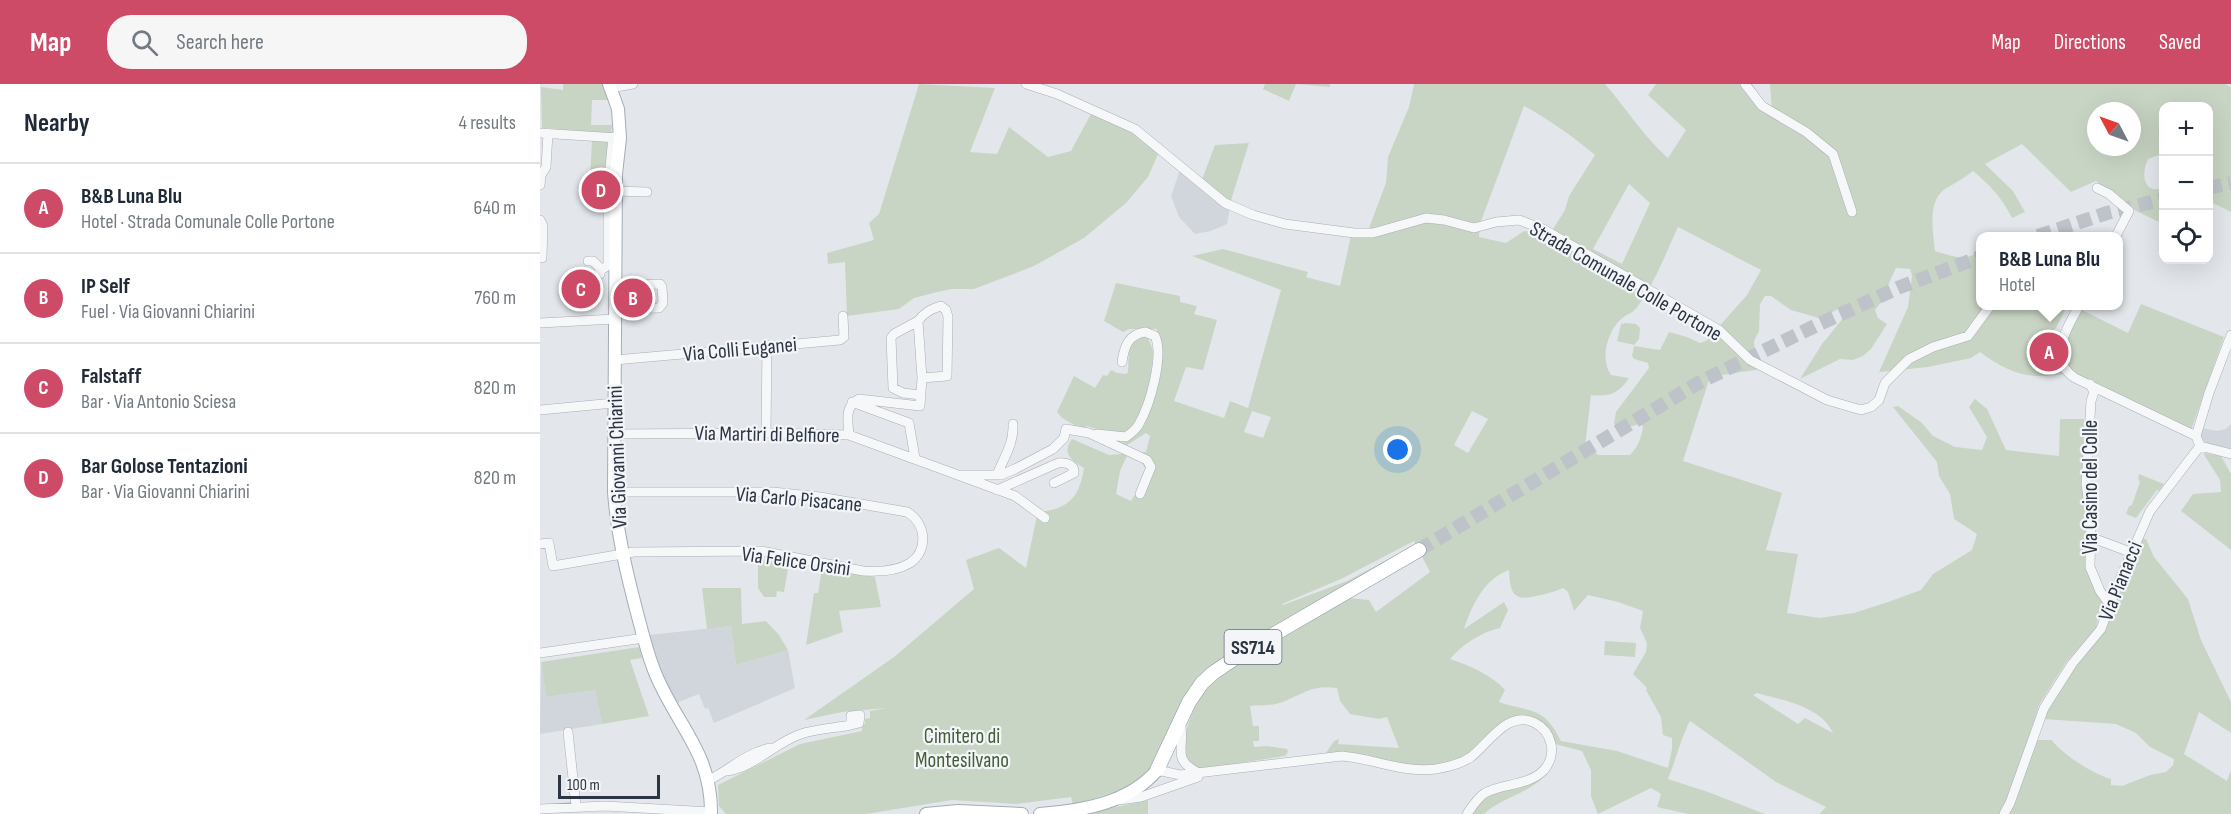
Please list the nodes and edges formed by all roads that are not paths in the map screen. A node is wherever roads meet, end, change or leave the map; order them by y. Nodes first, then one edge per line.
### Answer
1 (633, 84) edge
2 (1026, 84) edge
3 (1746, 84) edge
4 (610, 86) edge
5 (544, 133) edge
6 (616, 138) junction
7 (540, 185) edge
8 (2097, 188) dead end
9 (616, 191) junction
10 (647, 192) dead end
11 (1852, 212) dead end
12 (540, 220) edge
13 (2119, 232) edge
14 (542, 258) dead end
15 (588, 261) dead end
16 (615, 286) junction
17 (639, 286) junction
18 (640, 308) junction
19 (1987, 310) edge
20 (2077, 310) edge
21 (615, 314) junction
22 (843, 316) dead end
23 (918, 321) junction
24 (540, 322) edge
25 (2231, 334) edge
26 (767, 345) junction
27 (615, 360) junction
28 (1122, 362) dead end
29 (922, 378) junction
30 (2090, 384) junction
31 (921, 395) junction
32 (852, 402) junction
33 (614, 403) junction
34 (540, 410) edge
35 (1013, 424) dead end
36 (766, 433) junction
37 (1089, 433) junction
38 (614, 434) junction
39 (849, 435) junction
40 (2196, 436) junction
41 (2200, 446) junction
42 (2231, 454) edge
43 (915, 458) junction
44 (959, 475) junction
45 (997, 475) junction
46 (1054, 483) dead end
47 (997, 490) junction
48 (614, 492) junction
49 (1140, 494) dead end
50 (1045, 518) dead end
51 (2090, 537) junction
52 (540, 544) edge
53 (922, 545) joint
54 (1419, 549) tunnel mouth
55 (2130, 552) junction
56 (622, 555) junction
57 (2110, 605) junction
58 (644, 638) junction
59 (540, 653) edge
60 (1180, 722) junction
61 (851, 725) dead end
62 (568, 732) dead end
63 (1157, 770) junction
64 (1196, 776) junction
65 (709, 780) junction
66 (1111, 801) junction
67 (576, 806) junction
68 (540, 809) edge
69 (711, 813) edge
70 (926, 814) edge
71 (1022, 814) edge
72 (1040, 814) edge
73 (1467, 814) edge
74 (2004, 814) edge

1 - 4 street
2 - 19 street, Strada Comunale Colle Portone
3 - 11 street
4 - 6 main road, Via Giovanni Chiarini
5 - 6 street
5 - 7 street
6 - 9 main road, Via Giovanni Chiarini
6 - 15 street
8 - 13 street
9 - 10 street
9 - 16 main road, Via Giovanni Chiarini
12 - 14 street
16 - 17 street
16 - 21 main road, Via Giovanni Chiarini
17 - 18 street
17 - 18 street
18 - 21 street
20 - 30 street
21 - 24 street
21 - 27 main road, Via Giovanni Chiarini
22 - 26 street, Via Colli Euganei
23 - 29 street
23 - 29 street
23 - 31 street
25 - 40 street
26 - 27 street, Via Colli Euganei
26 - 36 street
27 - 33 main road, Via Giovanni Chiarini
28 - 37 street
29 - 31 street
30 - 40 street
30 - 51 street, Via Casino del Colle
31 - 32 street
32 - 39 street
32 - 43 street
33 - 34 street
33 - 38 main road, Via Giovanni Chiarini
35 - 45 street
36 - 38 street, Via Martiri di Belfiore
36 - 39 street, Via Martiri di Belfiore
37 - 45 street
37 - 49 street
38 - 48 main road, Via Giovanni Chiarini
39 - 43 street, Via Martiri di Belfiore
40 - 41 street
41 - 42 street
41 - 55 street, Via Pianacci
43 - 44 street, Via Martiri di Belfiore
44 - 45 street
44 - 47 street, Via Martiri di Belfiore
46 - 47 street
47 - 50 street, Via Martiri di Belfiore
48 - 53 street, Via Carlo Pisacane
48 - 56 main road, Via Giovanni Chiarini
51 - 55 street
51 - 57 street, Via Casino del Colle
52 - 56 street, Via Felice Orsini
53 - 56 street, Via Felice Orsini
54 - 60 highway, SS714
55 - 57 street, Via Pianacci
56 - 58 main road, Via Giovanni Chiarini
57 - 74 street, Via Pianacci
58 - 59 street
58 - 65 main road, Via Giovanni Chiarini
60 - 63 highway, SS714
60 - 64 street
61 - 65 street
62 - 67 street
63 - 64 street
63 - 66 main road
64 - 66 street
64 - 73 street
65 - 69 main road, Via Giovanni Chiarini
66 - 72 main road
67 - 68 street
67 - 69 street
70 - 71 main road

